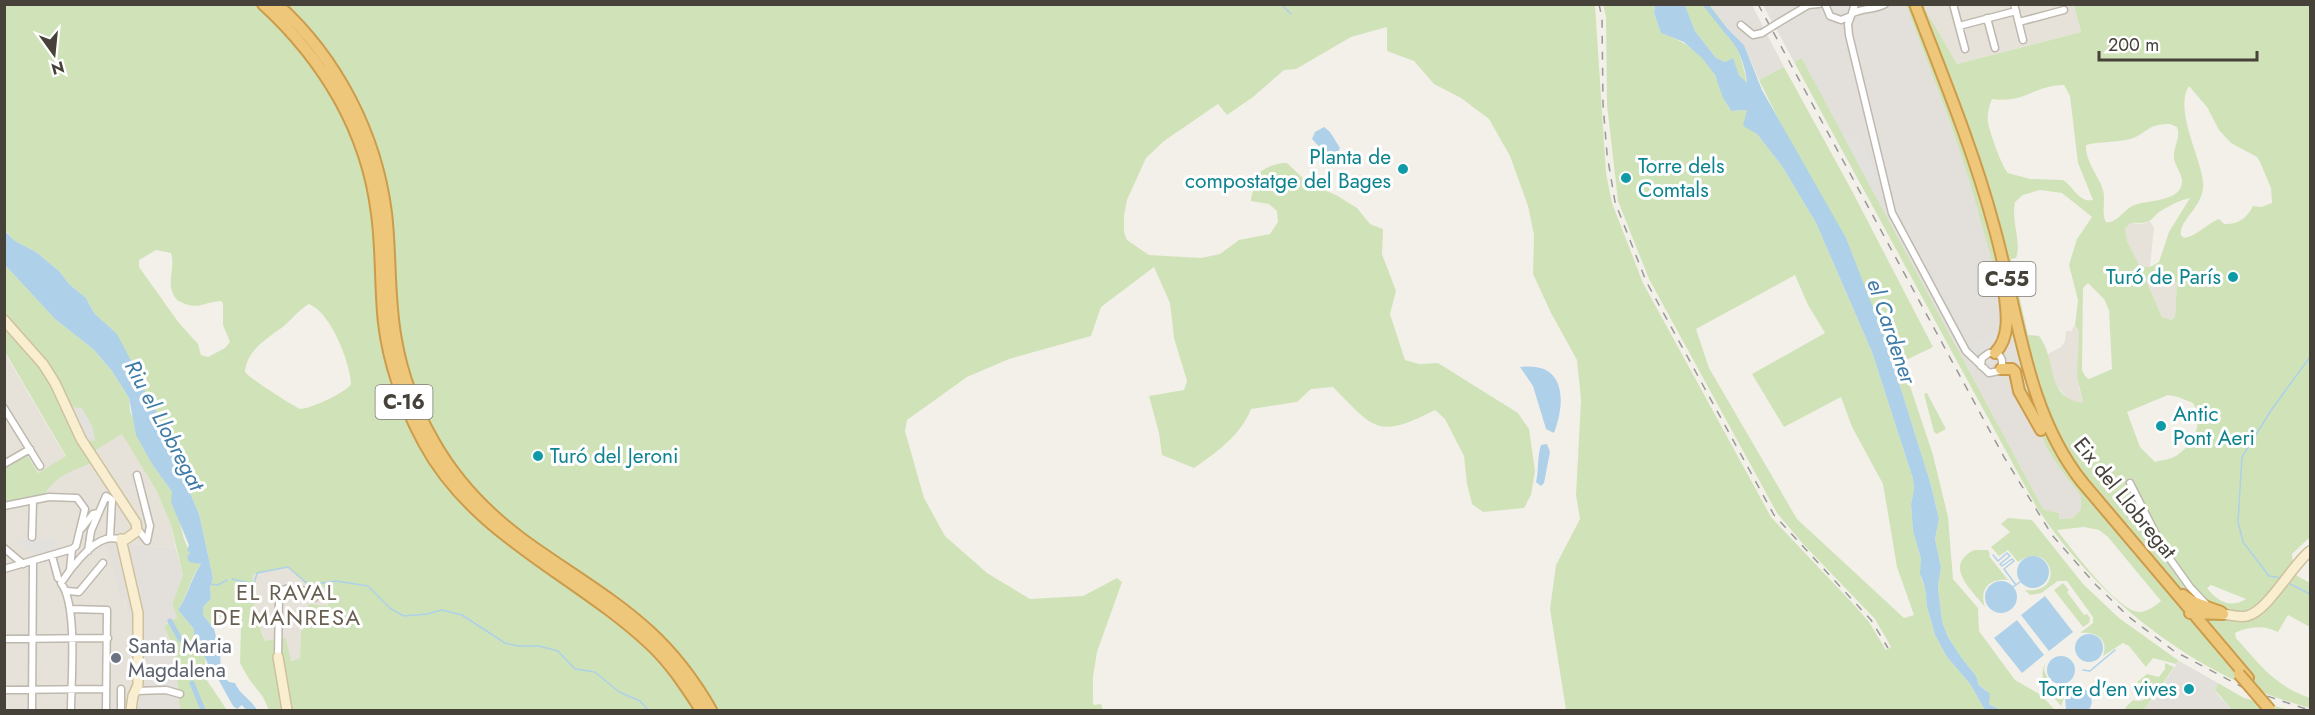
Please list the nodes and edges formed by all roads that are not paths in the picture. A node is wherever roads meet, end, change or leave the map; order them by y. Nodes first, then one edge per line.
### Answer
1 (263, 4) edge
2 (277, 4) edge
3 (1819, 4) edge
4 (1855, 4) edge
5 (1860, 4) edge
6 (1885, 4) edge
7 (1910, 4) edge
8 (1915, 4) edge
9 (1953, 4) edge
10 (1809, 5) edge
11 (1825, 7) edge
12 (2015, 8) edge
13 (1869, 9) junction
14 (2064, 10) dead end
15 (1852, 15) junction
16 (1987, 18) junction
17 (1838, 20) junction
18 (2019, 22) junction
19 (1741, 26) dead end
20 (1959, 26) junction
21 (1850, 35) junction
22 (2023, 40) dead end
23 (1995, 48) dead end
24 (1965, 49) dead end
25 (2001, 275) junction
26 (4, 320) edge
27 (1969, 354) junction
28 (1989, 355) junction
29 (1982, 366) junction
30 (2001, 369) junction
31 (4, 408) edge
32 (30, 449) junction
33 (2056, 452) junction
34 (4, 464) edge
35 (40, 466) dead end
36 (137, 475) dead end
37 (2130, 483) dead end
38 (33, 501) junction
39 (4, 506) edge
40 (98, 513) junction
41 (136, 526) junction
42 (80, 528) junction
43 (32, 537) dead end
44 (110, 538) junction
45 (121, 539) junction
46 (4, 548) edge
47 (72, 549) junction
48 (2310, 551) edge
49 (87, 552) junction
50 (52, 556) junction
51 (33, 561) junction
52 (104, 563) dead end
53 (23, 564) junction
54 (4, 568) edge
55 (70, 570) junction
56 (60, 581) junction
57 (67, 591) junction
58 (2173, 593) junction
59 (314, 598) dead end
60 (2207, 606) junction
61 (70, 609) junction
62 (2194, 614) junction
63 (2221, 614) junction
64 (2205, 631) junction
65 (4, 639) edge
66 (32, 639) junction
67 (71, 639) junction
68 (108, 639) junction
69 (278, 657) joint
70 (2243, 676) junction
71 (71, 689) junction
72 (106, 689) junction
73 (121, 689) dead end
74 (4, 690) edge
75 (32, 690) junction
76 (136, 691) junction
77 (180, 694) dead end
78 (32, 711) edge
79 (71, 711) edge
80 (106, 711) edge
81 (121, 711) edge
82 (131, 711) edge
83 (287, 711) edge
84 (701, 711) edge
85 (711, 711) edge
86 (2270, 711) edge
87 (2275, 711) edge

1 - 84 highway, C-16
2 - 85 highway, C-16
3 - 10 street
3 - 11 street
4 - 15 street
5 - 13 street
6 - 13 street
7 - 25 highway, Eix del Llobregat / C-55
8 - 58 highway, Eix del Llobregat / C-55
9 - 20 street
10 - 19 street, bridge
11 - 17 street
12 - 16 street
12 - 18 street
13 - 15 street
14 - 18 street
15 - 17 street
15 - 21 street
16 - 20 street
16 - 23 street
17 - 21 street
18 - 22 street
20 - 24 street
21 - 27 street
25 - 28 highway
25 - 33 highway, Eix del Llobregat / C-55
26 - 41 street
27 - 28 street
27 - 29 street
28 - 29 street
28 - 30 street
29 - 30 street
30 - 33 highway
31 - 32 street
32 - 34 street
32 - 35 street
33 - 58 highway, Eix del Llobregat / C-55
36 - 41 street
37 - 60 street
38 - 39 street
38 - 42 street
38 - 43 street
40 - 42 street
40 - 44 street
40 - 49 street
41 - 45 street
42 - 47 street
44 - 45 street
44 - 49 street
45 - 76 street
46 - 53 street
47 - 50 street
47 - 55 street
48 - 63 street
49 - 55 street
50 - 51 street
50 - 56 street
51 - 53 street
51 - 66 street
52 - 57 street
53 - 54 street
55 - 56 street
56 - 57 street
57 - 61 street
58 - 60 highway
58 - 62 highway
58 - 64 highway, Eix del Llobregat / C-55
59 - 69 street
60 - 62 highway
60 - 63 highway
61 - 67 street
61 - 68 street
62 - 63 highway
62 - 64 highway
63 - 64 highway
64 - 70 highway, Eix del Llobregat / C-55
65 - 66 street
66 - 67 street
66 - 75 street
67 - 68 street
67 - 71 street
68 - 72 street
69 - 83 street
70 - 86 highway, Eix del Llobregat / C-55, bridge
70 - 87 highway, Eix del Llobregat / C-55, bridge
71 - 72 street
71 - 75 street
71 - 79 street
72 - 80 street
73 - 81 street
74 - 75 street
75 - 78 street
76 - 77 street
76 - 82 street

